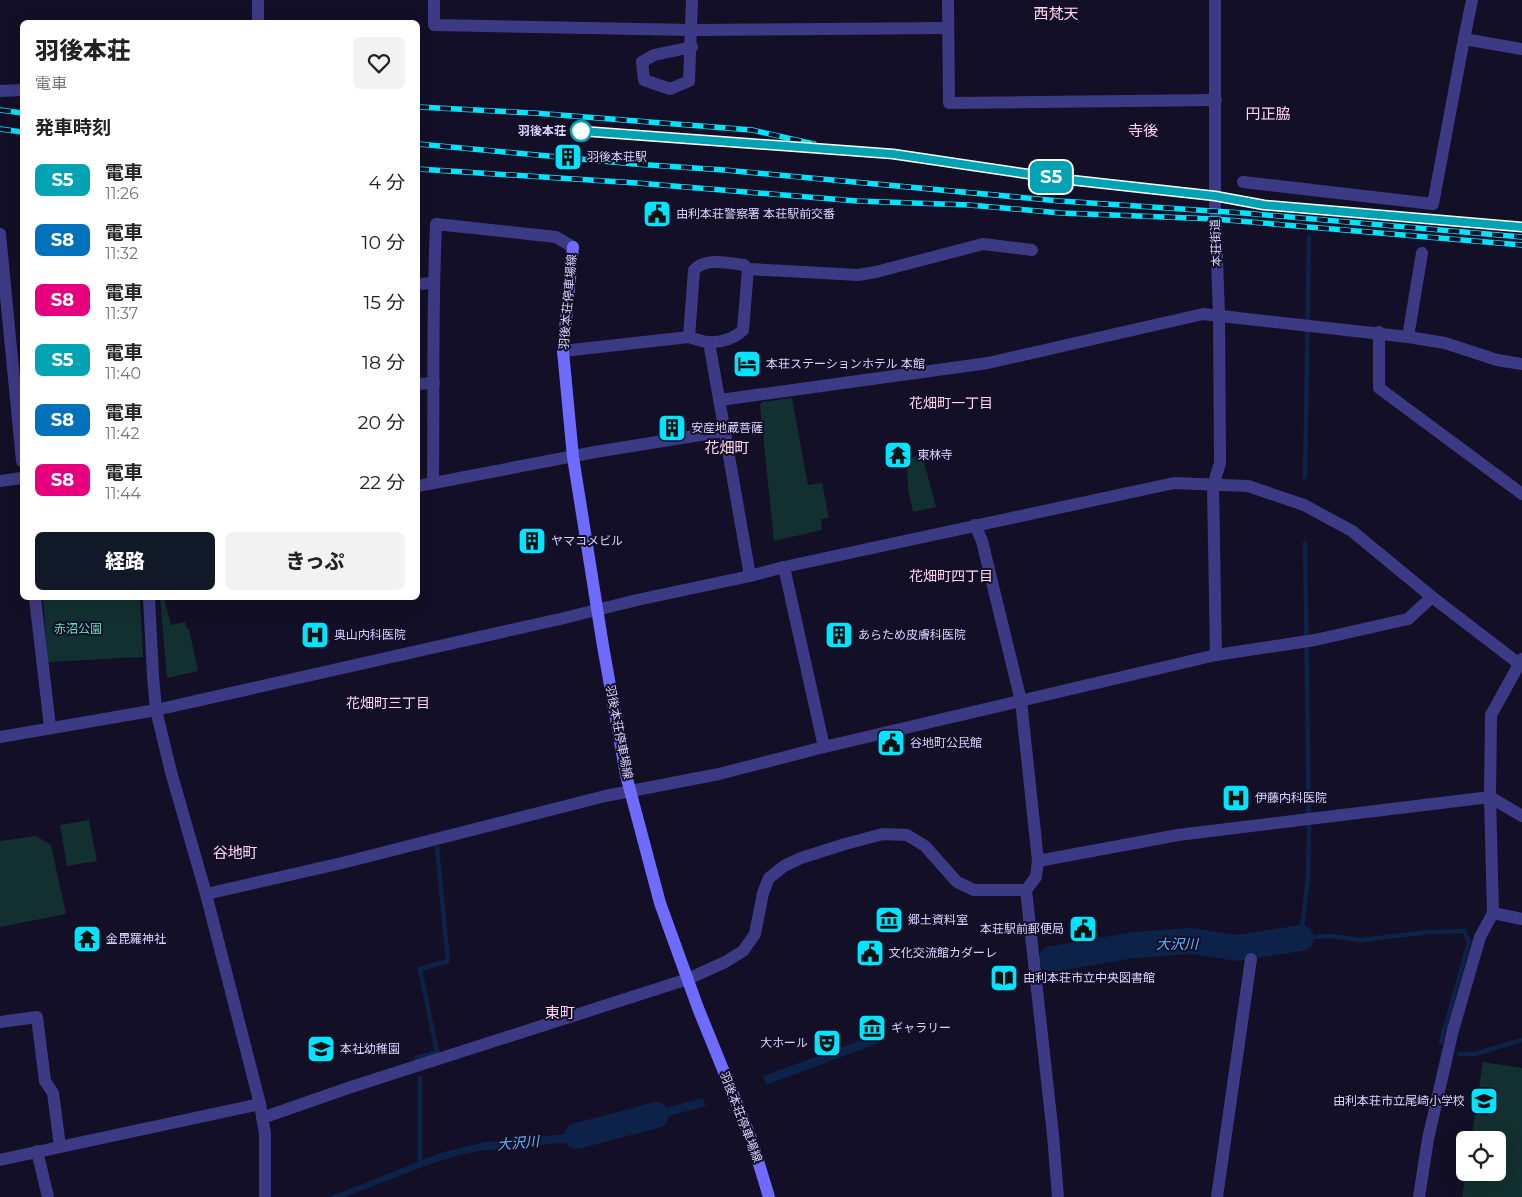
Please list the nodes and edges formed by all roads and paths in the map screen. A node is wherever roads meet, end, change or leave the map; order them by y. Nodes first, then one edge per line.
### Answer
1 (258, 0) edge
2 (434, 0) edge
3 (692, 0) edge
4 (948, 0) edge
5 (1215, 0) edge
6 (1472, 0) edge
7 (258, 20) edge
8 (948, 28) junction
9 (692, 30) junction
10 (1464, 39) junction
11 (692, 47) dead end
12 (1522, 49) edge
13 (20, 90) edge
14 (0, 91) edge
15 (1216, 100) junction
16 (1243, 182) dead end
17 (0, 234) edge
18 (573, 248) joint
19 (1032, 250) dead end
20 (1422, 253) dead end
21 (748, 269) junction
22 (433, 283) junction
23 (420, 284) edge
24 (1219, 315) junction
25 (1379, 332) junction
26 (689, 337) junction
27 (1408, 337) junction
28 (709, 342) junction
29 (564, 351) junction
30 (1522, 364) edge
31 (434, 383) junction
32 (420, 384) edge
33 (720, 400) junction
34 (725, 431) junction
35 (20, 440) edge
36 (573, 457) junction
37 (20, 478) edge
38 (0, 481) edge
39 (433, 483) junction
40 (420, 486) edge
41 (1213, 486) junction
42 (1522, 494) edge
43 (975, 525) junction
44 (784, 567) junction
45 (750, 576) junction
46 (1432, 597) junction
47 (35, 600) edge
48 (149, 600) edge
49 (598, 609) junction
50 (1216, 655) junction
51 (1521, 663) edge
52 (1021, 701) junction
53 (156, 710) junction
54 (50, 727) junction
55 (0, 737) edge
56 (824, 746) junction
57 (630, 791) junction
58 (1490, 798) junction
59 (1522, 816) edge
60 (1038, 861) junction
61 (1026, 890) junction
62 (206, 894) junction
63 (1493, 913) junction
64 (1522, 919) edge
65 (1251, 959) dead end
66 (688, 979) junction
67 (0, 1022) edge
68 (260, 1104) junction
69 (262, 1118) junction
70 (60, 1146) junction
71 (37, 1152) junction
72 (0, 1160) edge
73 (48, 1197) edge
74 (265, 1197) edge
75 (769, 1197) edge
76 (1058, 1197) edge
77 (1217, 1197) edge
78 (1418, 1197) edge

1 - 7 street
2 - 9 street
3 - 9 street
4 - 8 street
5 - 15 street, 本荘街道
6 - 10 street
8 - 9 street
8 - 15 street
9 - 11 street
10 - 12 street
10 - 16 street
13 - 14 street
15 - 24 street, 本荘街道
17 - 35 street
18 - 22 street
18 - 29 main road, 羽後本荘停車場線
19 - 21 street
20 - 27 street
21 - 26 street
21 - 28 street
22 - 23 street
22 - 31 street
24 - 25 street
24 - 33 street
24 - 41 street, 本荘街道
25 - 27 street
25 - 42 street
26 - 28 street
26 - 29 street
27 - 30 street
28 - 33 street
29 - 36 main road, 羽後本荘停車場線
31 - 32 street
31 - 39 street
33 - 34 street
34 - 36 street
34 - 45 street
36 - 39 street
36 - 49 main road, 羽後本荘停車場線
37 - 38 street
39 - 40 street
41 - 43 street
41 - 46 street
41 - 50 street, 本荘街道
43 - 44 street
43 - 52 street
44 - 45 street
44 - 56 street
45 - 49 street
46 - 50 street
46 - 51 street
47 - 54 street
48 - 53 street
49 - 53 street
49 - 57 main road, 羽後本荘停車場線
50 - 52 street
51 - 58 street
52 - 56 street
52 - 60 street
53 - 54 street
53 - 62 street
54 - 55 street
56 - 57 street
57 - 62 street
57 - 66 main road, 羽後本荘停車場線
58 - 59 street
58 - 60 street
58 - 63 street
60 - 61 street
61 - 66 street
61 - 76 street
62 - 68 street
63 - 64 street
63 - 78 street
65 - 77 street
66 - 69 street
66 - 75 main road, 羽後本荘停車場線
67 - 70 street
68 - 69 street
68 - 70 street
69 - 74 street
70 - 71 street
71 - 72 street
71 - 73 street

